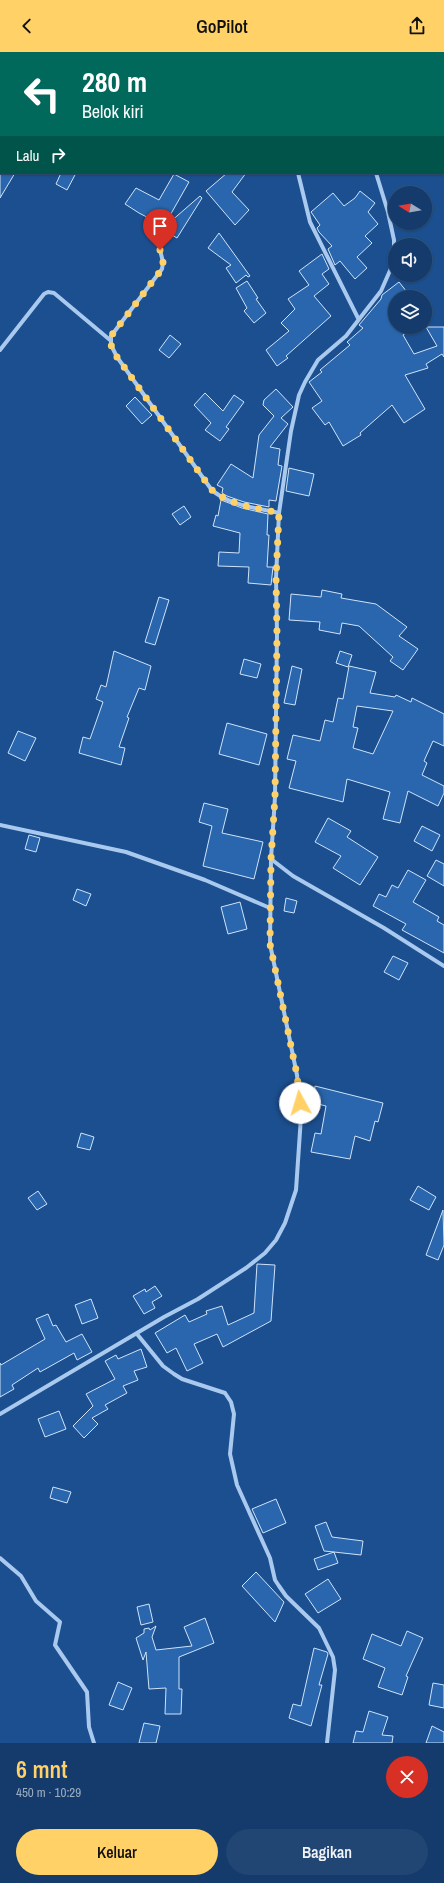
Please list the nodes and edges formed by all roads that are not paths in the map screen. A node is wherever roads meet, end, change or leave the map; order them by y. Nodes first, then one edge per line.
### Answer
1 (298, 174) edge
2 (376, 174) edge
3 (160, 250) dead end
4 (358, 318) junction
5 (110, 340) junction
6 (0, 350) edge
7 (279, 513) junction
8 (0, 825) edge
9 (271, 859) junction
10 (270, 908) junction
11 (444, 966) edge
12 (137, 1334) junction
13 (0, 1414) edge
14 (0, 1558) edge
15 (94, 1743) edge
16 (327, 1743) edge

1 - 4 street
2 - 4 street
3 - 5 street
4 - 7 street
5 - 6 street
5 - 7 street
7 - 9 street
8 - 10 street
9 - 10 street
9 - 11 street
10 - 12 street
12 - 13 street
12 - 16 street
14 - 15 street

